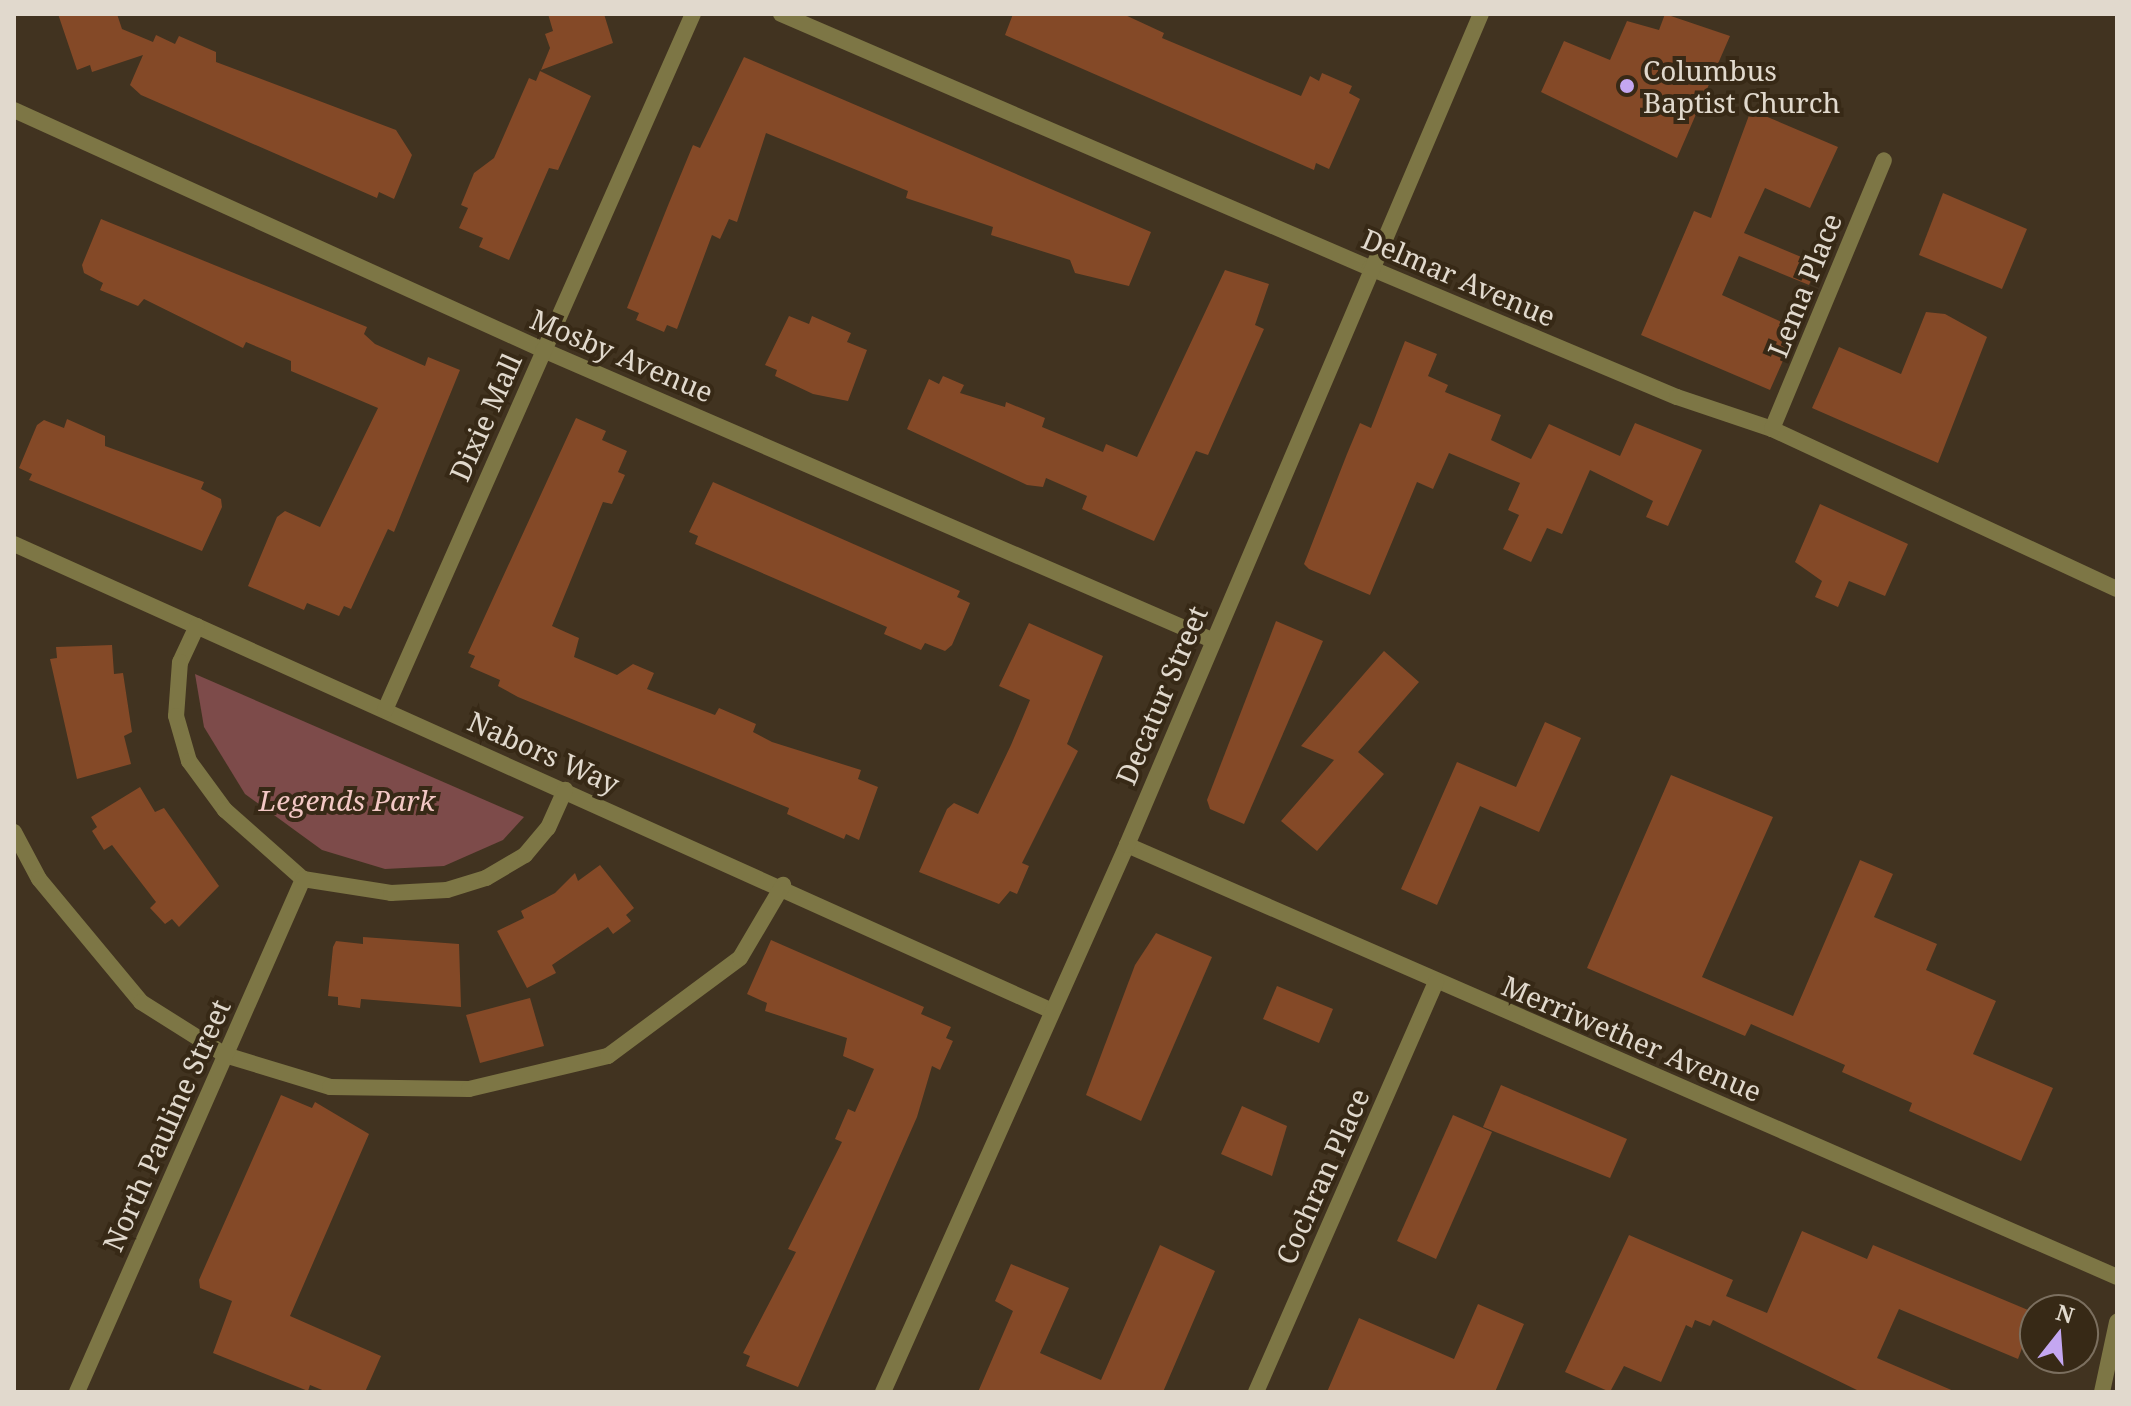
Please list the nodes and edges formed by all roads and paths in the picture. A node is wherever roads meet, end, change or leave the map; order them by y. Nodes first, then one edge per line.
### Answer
1 (693, 14) edge
2 (1481, 14) edge
3 (783, 15) edge
4 (14, 110) edge
5 (1884, 160) dead end
6 (1370, 268) junction
7 (543, 350) junction
8 (1772, 429) junction
9 (14, 544) edge
10 (2117, 589) edge
11 (197, 626) junction
12 (1212, 640) junction
13 (385, 710) junction
14 (565, 790) junction
15 (14, 832) edge
16 (1127, 845) junction
17 (303, 879) junction
18 (783, 885) junction
19 (1436, 982) junction
20 (1052, 1011) junction
21 (225, 1055) junction
22 (2117, 1277) edge
23 (2117, 1322) edge
24 (77, 1392) edge
25 (883, 1392) edge
26 (1256, 1392) edge
27 (2102, 1392) edge

1 - 7 street, Dixie Mall
2 - 6 street, Decatur Street
3 - 6 street, Delmar Avenue
4 - 7 street, Mosby Avenue
5 - 8 street, Lema Place
6 - 8 street, Delmar Avenue
6 - 12 street, Decatur Street
7 - 12 street, Mosby Avenue
7 - 13 street, Dixie Mall
8 - 10 street, Delmar Avenue
9 - 11 street, Nabors Way
11 - 13 street, Nabors Way
11 - 17 street
12 - 16 street, Decatur Street
13 - 14 street, Nabors Way
14 - 17 street
14 - 18 street, Nabors Way
15 - 21 street
16 - 19 street, Merriwether Avenue
16 - 20 street, Decatur Street
17 - 21 street, North Pauline Street
18 - 20 street, Nabors Way
18 - 21 street
19 - 22 street, Merriwether Avenue
19 - 26 street, Cochran Place
20 - 25 street, Decatur Street
21 - 24 street, North Pauline Street
23 - 27 street

